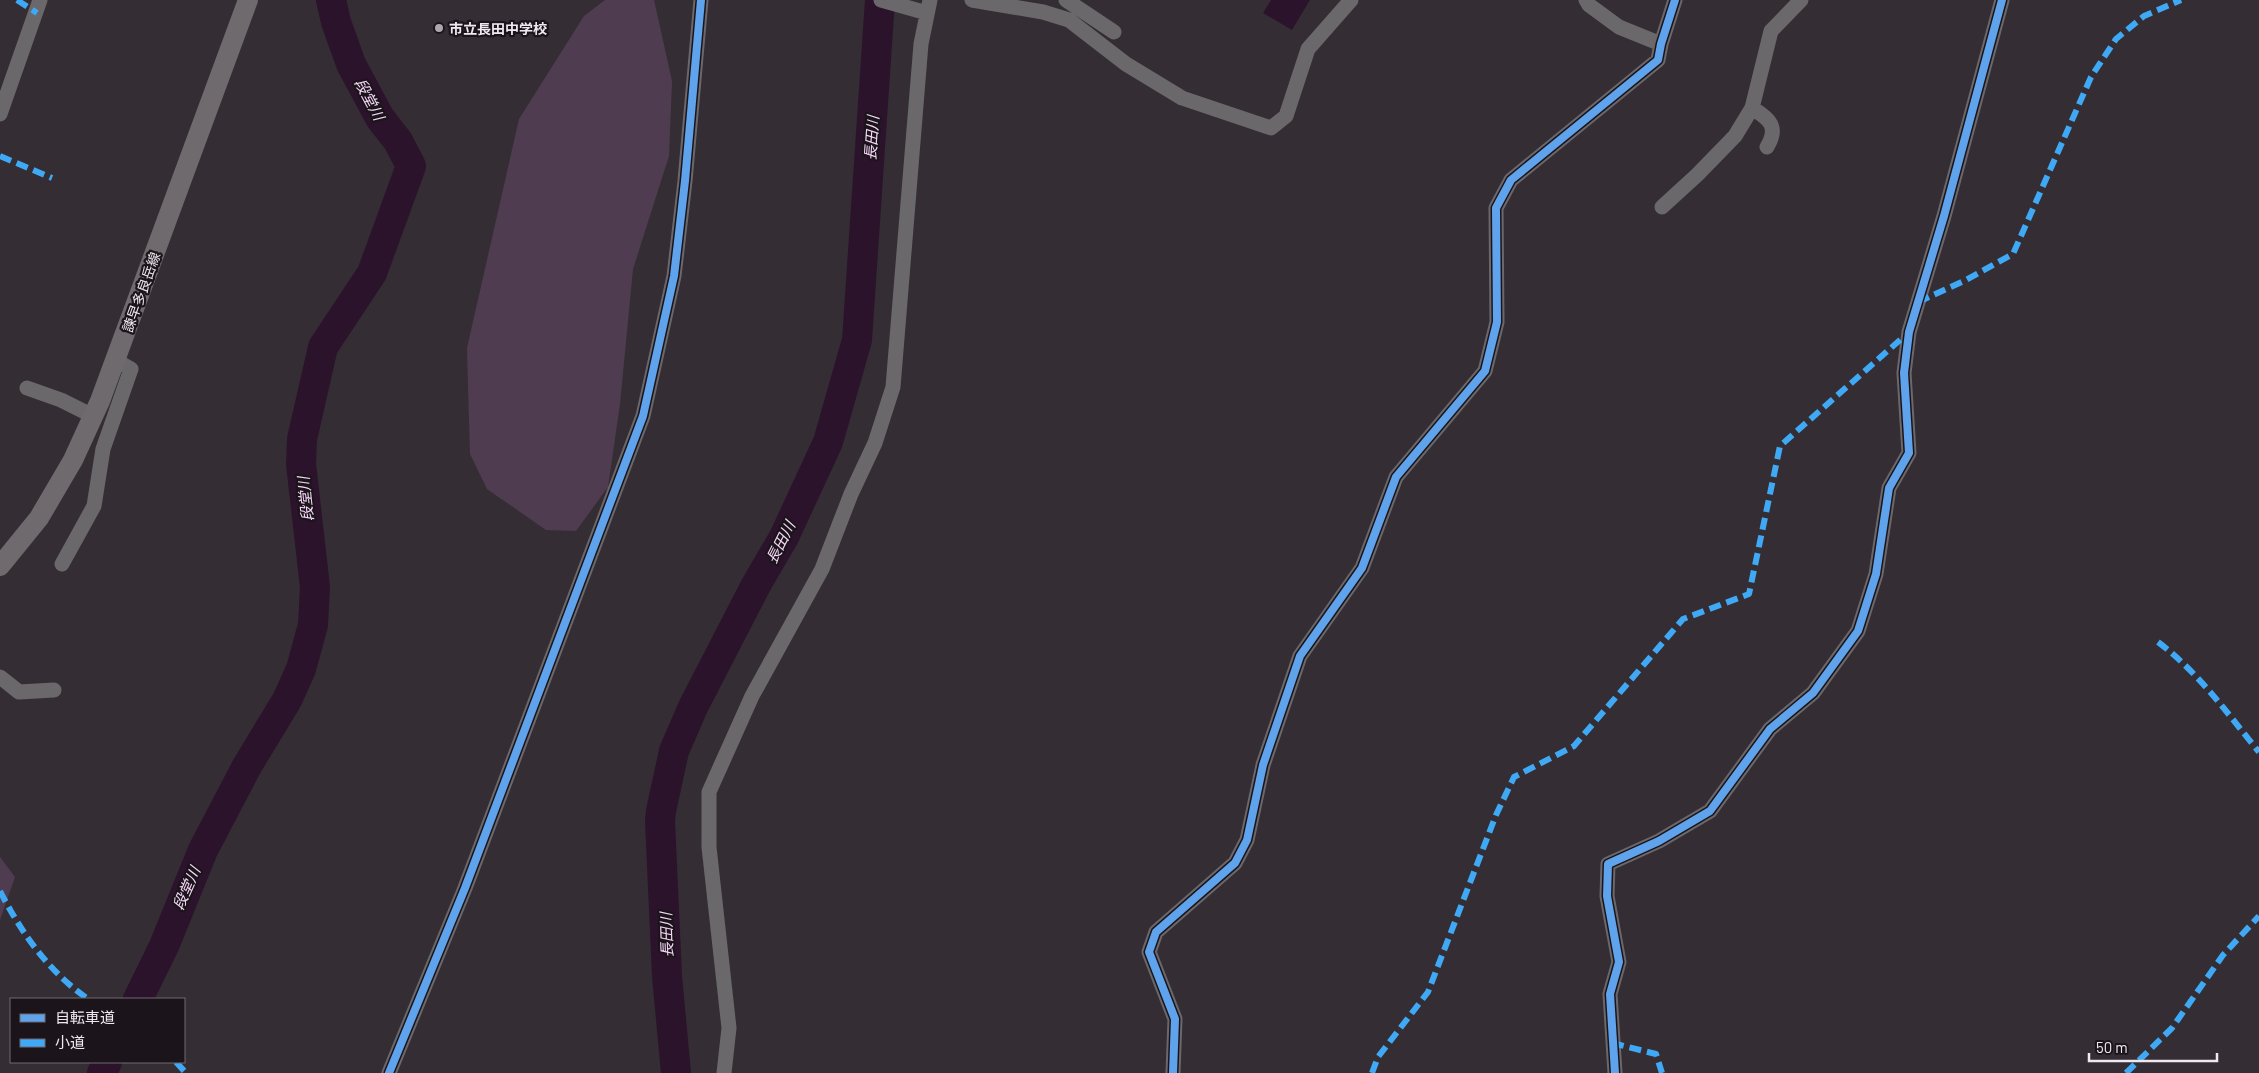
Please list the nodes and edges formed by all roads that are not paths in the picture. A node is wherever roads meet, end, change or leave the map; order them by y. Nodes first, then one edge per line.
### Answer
1 (40, 0) edge
2 (248, 0) edge
3 (701, 0) edge
4 (881, 0) edge
5 (972, 0) edge
6 (1066, 0) edge
7 (1351, 0) edge
8 (1586, 0) edge
9 (1675, 0) edge
10 (1801, 0) edge
11 (2002, 0) edge
12 (923, 7) edge
13 (1114, 32) dead end
14 (1661, 44) junction
15 (1752, 108) junction
16 (0, 114) edge
17 (1767, 148) dead end
18 (1662, 207) dead end
19 (115, 360) junction
20 (27, 388) dead end
21 (94, 416) junction
22 (62, 564) dead end
23 (0, 566) edge
24 (0, 677) edge
25 (54, 690) dead end
26 (389, 1073) edge
27 (724, 1073) edge
28 (1173, 1073) edge
29 (1615, 1073) edge

1 - 16 street
2 - 19 main road, 諫早多良岳線
3 - 26 street
4 - 12 street
5 - 7 street
6 - 13 street
8 - 14 street
9 - 14 street
10 - 15 street
11 - 29 street
12 - 27 street
14 - 28 street
15 - 17 street
15 - 18 street
19 - 21 main road, 諫早多良岳線
19 - 22 street
20 - 21 street
21 - 23 main road, 諫早多良岳線
24 - 25 street

